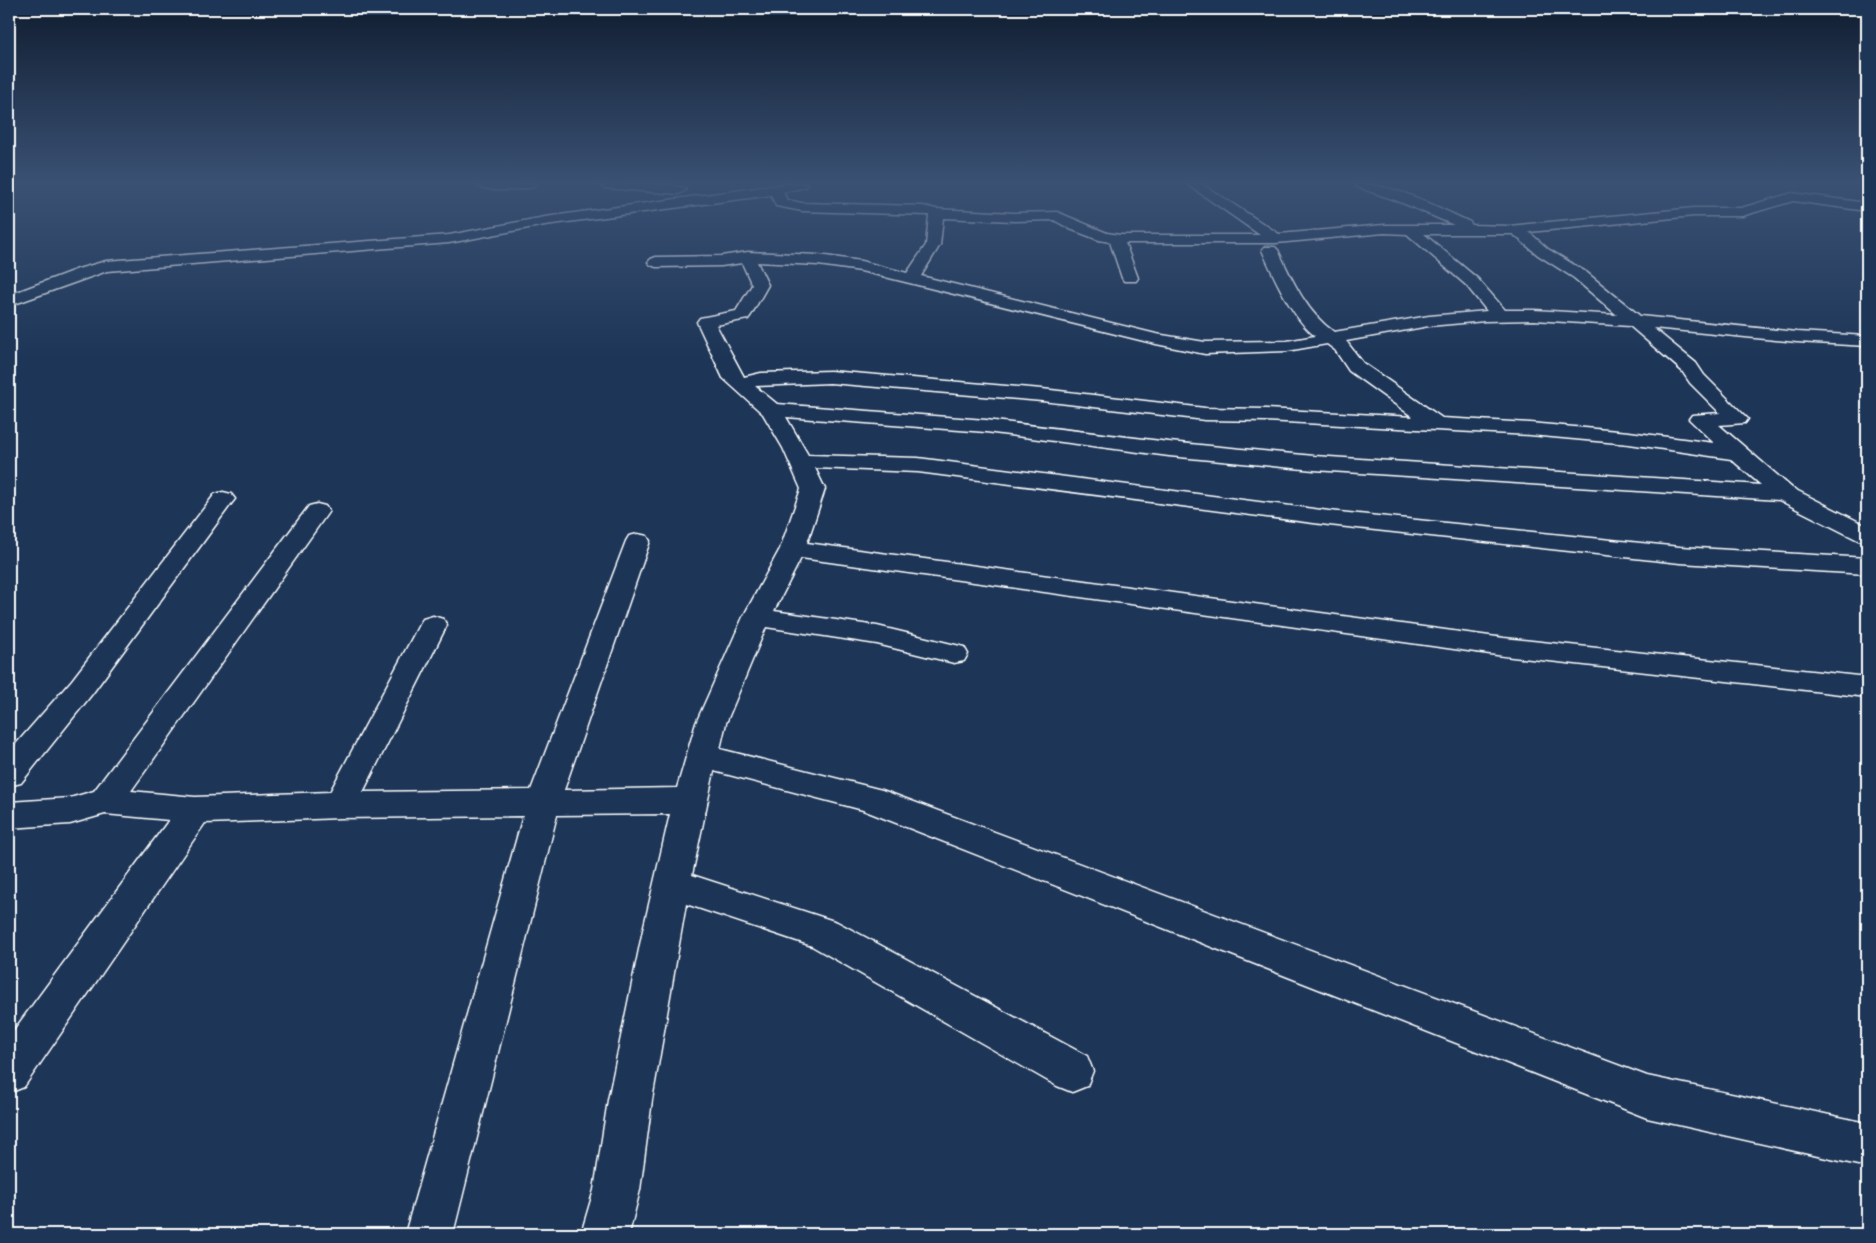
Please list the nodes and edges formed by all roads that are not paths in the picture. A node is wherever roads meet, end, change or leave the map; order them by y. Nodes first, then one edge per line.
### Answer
1 (411, 242) edge
2 (933, 242) edge
3 (1117, 242) edge
4 (1206, 242) edge
5 (1269, 242) edge
6 (1294, 242) edge
7 (1425, 242) edge
8 (1531, 242) edge
9 (1273, 245) junction
10 (748, 257) junction
11 (656, 262) dead end
12 (912, 278) junction
13 (1130, 278) dead end
14 (9, 301) edge
15 (1500, 316) junction
16 (1634, 321) junction
17 (1331, 338) junction
18 (1867, 341) edge
19 (741, 384) junction
20 (771, 410) junction
21 (1438, 426) junction
22 (1739, 453) junction
23 (800, 461) junction
24 (1784, 493) junction
25 (223, 499) dead end
26 (317, 511) dead end
27 (1867, 535) edge
28 (638, 541) dead end
29 (793, 549) junction
30 (1867, 566) edge
31 (757, 617) junction
32 (433, 625) dead end
33 (954, 654) dead end
34 (1867, 687) edge
35 (702, 756) junction
36 (9, 774) edge
37 (690, 800) junction
38 (106, 801) junction
39 (543, 802) junction
40 (340, 805) junction
41 (195, 810) junction
42 (9, 816) edge
43 (672, 884) junction
44 (1072, 1071) dead end
45 (9, 1072) edge
46 (1867, 1145) edge
47 (429, 1234) edge
48 (605, 1234) edge

1 - 14 street
2 - 12 street
3 - 13 street
4 - 9 street
5 - 9 street
6 - 9 street
7 - 15 street
8 - 16 street
9 - 17 street
10 - 11 street
10 - 12 street
10 - 19 street
12 - 17 street
15 - 16 street
15 - 17 street
16 - 18 street
16 - 22 street
17 - 21 street
19 - 20 street
19 - 21 street
20 - 23 street
20 - 24 street
21 - 22 street
22 - 24 street
23 - 29 street
23 - 30 street
24 - 27 street
25 - 36 street
26 - 38 street
28 - 39 street
29 - 31 street
29 - 34 street
31 - 33 street
31 - 35 street
32 - 40 street
35 - 37 street
35 - 46 street
37 - 39 street
37 - 43 street
38 - 41 street
38 - 42 street
39 - 40 street
39 - 47 street
40 - 41 street
41 - 45 street
43 - 44 street
43 - 48 street

